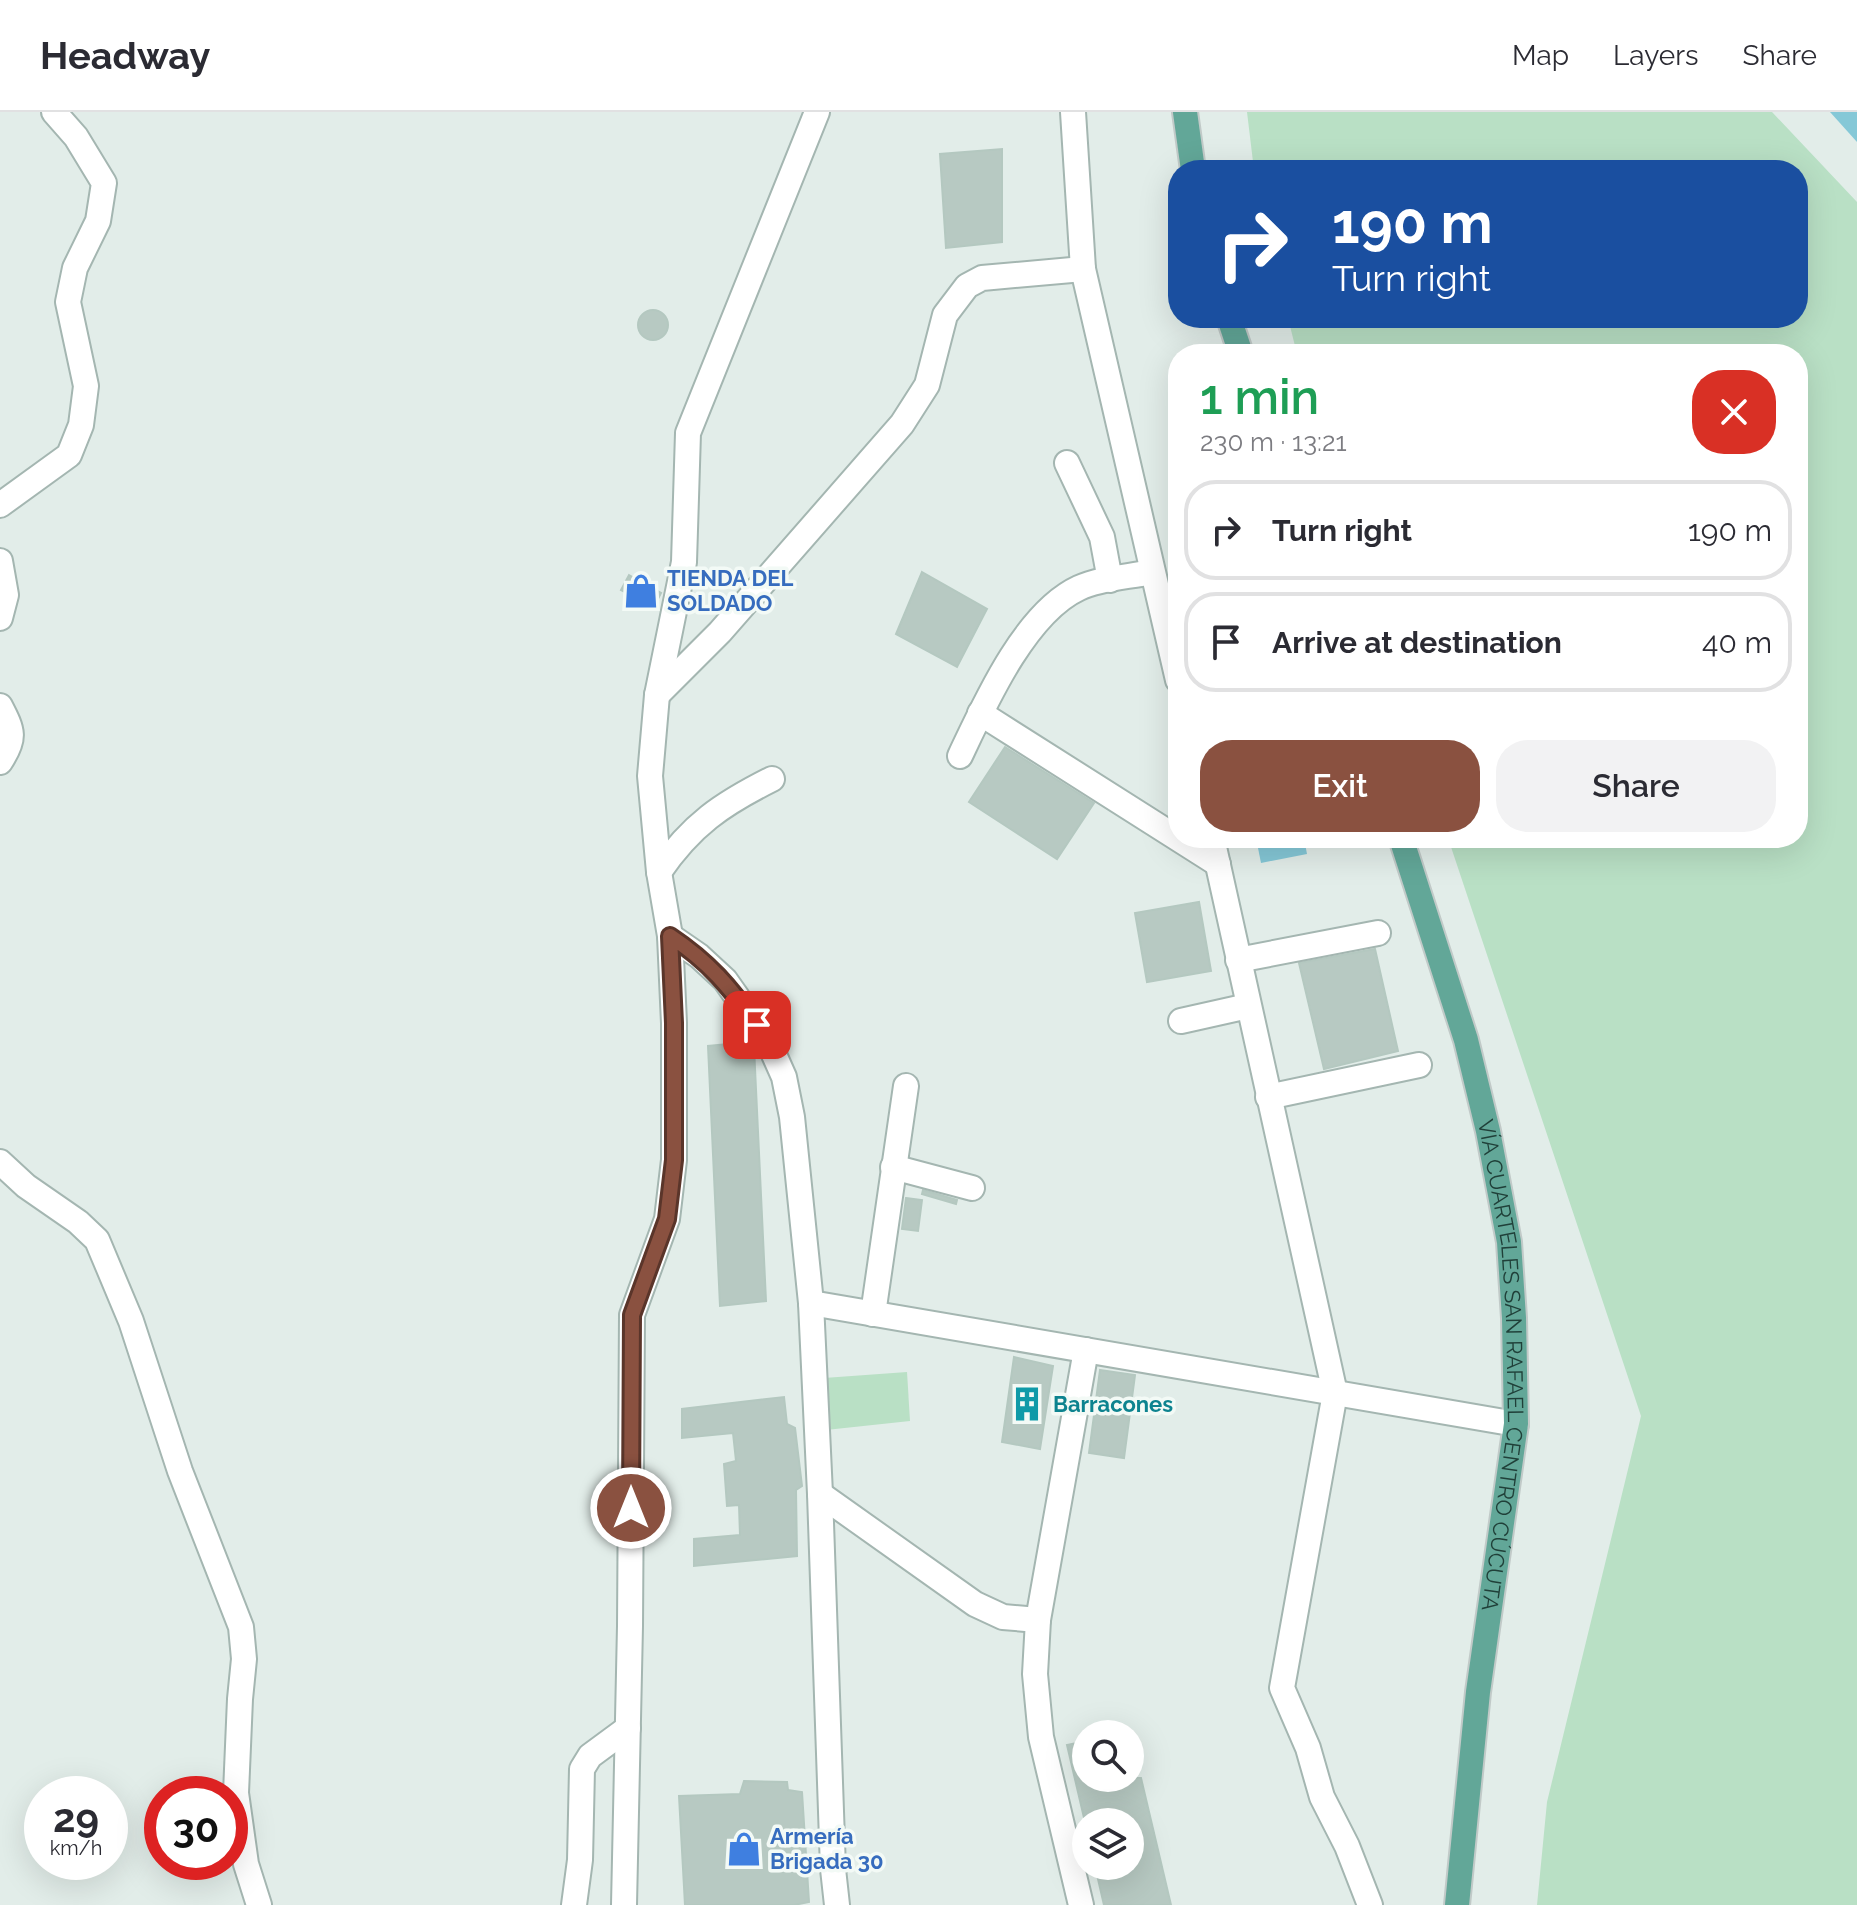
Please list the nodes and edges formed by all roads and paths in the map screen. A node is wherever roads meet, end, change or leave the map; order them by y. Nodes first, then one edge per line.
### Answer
1 (54, 112) edge
2 (817, 112) edge
3 (1073, 112) edge
4 (1185, 112) edge
5 (1192, 160) edge
6 (1083, 269) junction
7 (1067, 463) dead end
8 (0, 505) edge
9 (0, 561) edge
10 (1151, 572) junction
11 (1110, 580) junction
12 (0, 618) edge
13 (1168, 640) edge
14 (657, 695) junction
15 (0, 706) edge
16 (980, 713) junction
17 (960, 756) dead end
18 (0, 762) edge
19 (772, 779) dead end
20 (1168, 832) edge
21 (1193, 848) edge
22 (1214, 848) edge
23 (1404, 848) edge
24 (1218, 864) junction
25 (659, 872) junction
26 (1378, 933) dead end
27 (670, 936) junction
28 (1238, 960) junction
29 (1248, 1006) junction
30 (1181, 1021) dead end
31 (1419, 1065) dead end
32 (906, 1086) dead end
33 (1268, 1097) junction
34 (0, 1162) edge
35 (893, 1167) junction
36 (972, 1188) dead end
37 (811, 1303) junction
38 (873, 1314) junction
39 (1086, 1350) junction
40 (1335, 1393) junction
41 (1516, 1424) junction
42 (820, 1494) junction
43 (1038, 1620) junction
44 (628, 1728) junction
45 (259, 1905) edge
46 (574, 1905) edge
47 (624, 1905) edge
48 (837, 1905) edge
49 (1081, 1905) edge
50 (1370, 1905) edge
51 (1457, 1905) edge

1 - 8 street
2 - 14 street
3 - 6 street
4 - 5 main road
6 - 10 street
6 - 14 street
7 - 11 street
9 - 12 street
10 - 11 street
10 - 13 street
11 - 16 street
14 - 25 street
15 - 18 street
16 - 17 street
16 - 20 street
19 - 25 street
21 - 24 street
22 - 24 street
23 - 41 main road, VÍA CUARTELES SAN RAFAEL CENTRO CÚCUTA
24 - 28 street
25 - 27 street
26 - 28 street
27 - 37 street
27 - 44 street
28 - 29 street
29 - 30 street
29 - 33 street
31 - 33 street
32 - 35 street
33 - 40 street
34 - 45 street
35 - 36 street
35 - 38 street
37 - 38 street
37 - 42 street
38 - 39 street
39 - 40 street
39 - 43 street
40 - 41 street
40 - 50 street
41 - 51 main road, VÍA CUARTELES SAN RAFAEL CENTRO CÚCUTA
42 - 43 street
42 - 48 street
43 - 49 street
44 - 46 street
44 - 47 street

